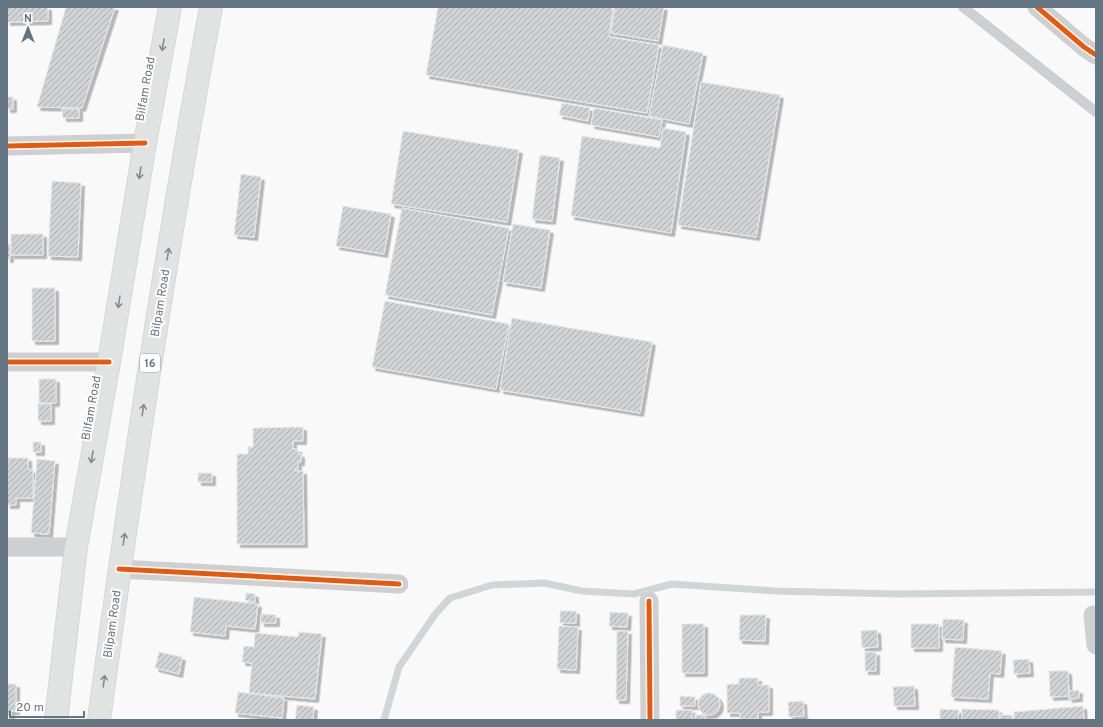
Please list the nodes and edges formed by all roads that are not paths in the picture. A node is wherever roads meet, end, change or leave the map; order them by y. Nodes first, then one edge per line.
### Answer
1 (170, 7) edge
2 (211, 7) edge
3 (963, 7) edge
4 (1036, 7) edge
5 (1096, 55) edge
6 (1096, 112) edge
7 (145, 143) junction
8 (7, 146) edge
9 (7, 362) edge
10 (109, 362) junction
11 (76, 546) junction
12 (7, 547) edge
13 (119, 568) junction
14 (399, 584) dead end
15 (650, 601) dead end
16 (1093, 615) dead end
17 (1096, 645) edge
18 (56, 720) edge
19 (99, 720) edge
20 (650, 720) edge

1 -> 7 main road, Bilfam Road
13 -> 2 main road, Bilpam Road / 16
3 - 6 lane
4 - 5 street
7 - 8 street
7 -> 10 main road, Bilfam Road
9 - 10 street
10 -> 11 main road, Bilfam Road
11 - 12 street
11 - 18 main road, Bilfam Road
13 - 14 street
19 -> 13 main road, Bilpam Road / 16
15 - 20 street
16 - 17 street

